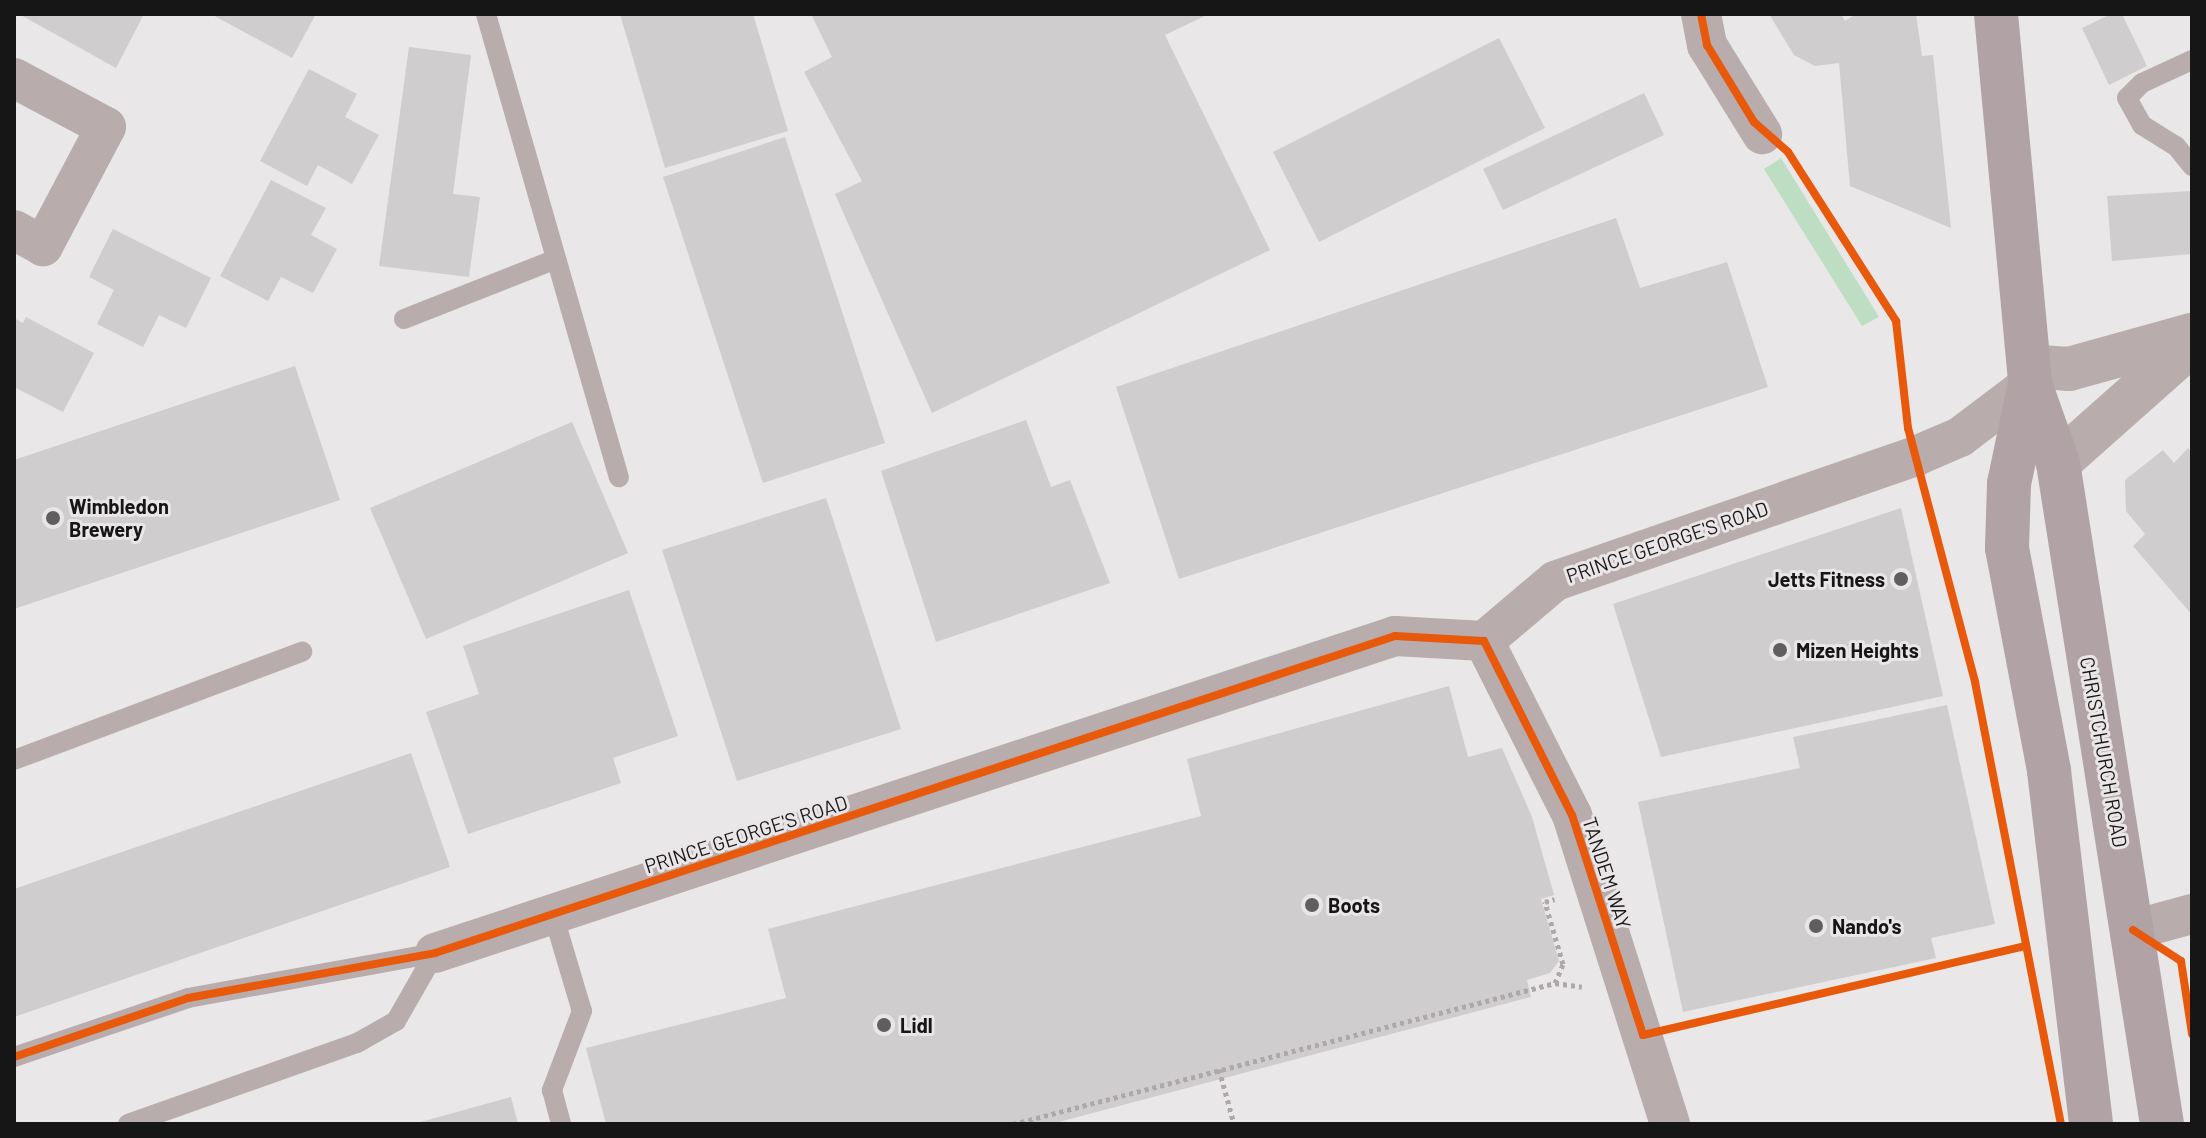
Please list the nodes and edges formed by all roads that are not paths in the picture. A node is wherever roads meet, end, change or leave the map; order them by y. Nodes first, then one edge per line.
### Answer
1 (486, 14) edge
2 (1701, 14) edge
3 (1961, 14) edge
4 (1997, 35) edge
5 (2192, 60) edge
6 (14, 78) edge
7 (1762, 134) dead end
8 (2192, 166) edge
9 (14, 230) edge
10 (554, 260) junction
11 (404, 319) dead end
12 (2192, 335) edge
13 (2192, 344) edge
14 (2029, 375) junction
15 (2058, 463) junction
16 (619, 477) dead end
17 (1484, 641) junction
18 (302, 652) dead end
19 (14, 760) edge
20 (553, 914) junction
21 (2192, 914) edge
22 (2133, 930) junction
23 (435, 953) junction
24 (14, 1057) edge
25 (128, 1124) edge
26 (561, 1124) edge
27 (1670, 1124) edge
28 (2091, 1124) edge
29 (2162, 1124) edge

1 - 10 lane
2 - 7 street
3 - 4 main road
4 - 14 main road, CHRISTCHURCH ROAD
5 - 8 lane
6 - 9 street
10 - 11 lane
10 - 16 lane
12 - 14 street
13 - 15 street
14 - 15 main road, CHRISTCHURCH ROAD
14 - 17 street, PRINCE GEORGE'S ROAD
14 - 28 main road, CHRISTCHURCH ROAD
15 - 22 main road, CHRISTCHURCH ROAD
17 - 20 street, PRINCE GEORGE'S ROAD
17 - 27 street, TANDEM WAY
18 - 19 lane
20 - 23 street, PRINCE GEORGE'S ROAD
20 - 26 lane
21 - 22 street
22 - 29 main road, CHRISTCHURCH ROAD
23 - 24 lane, PRINCE GEORGE'S ROAD
23 - 25 lane

